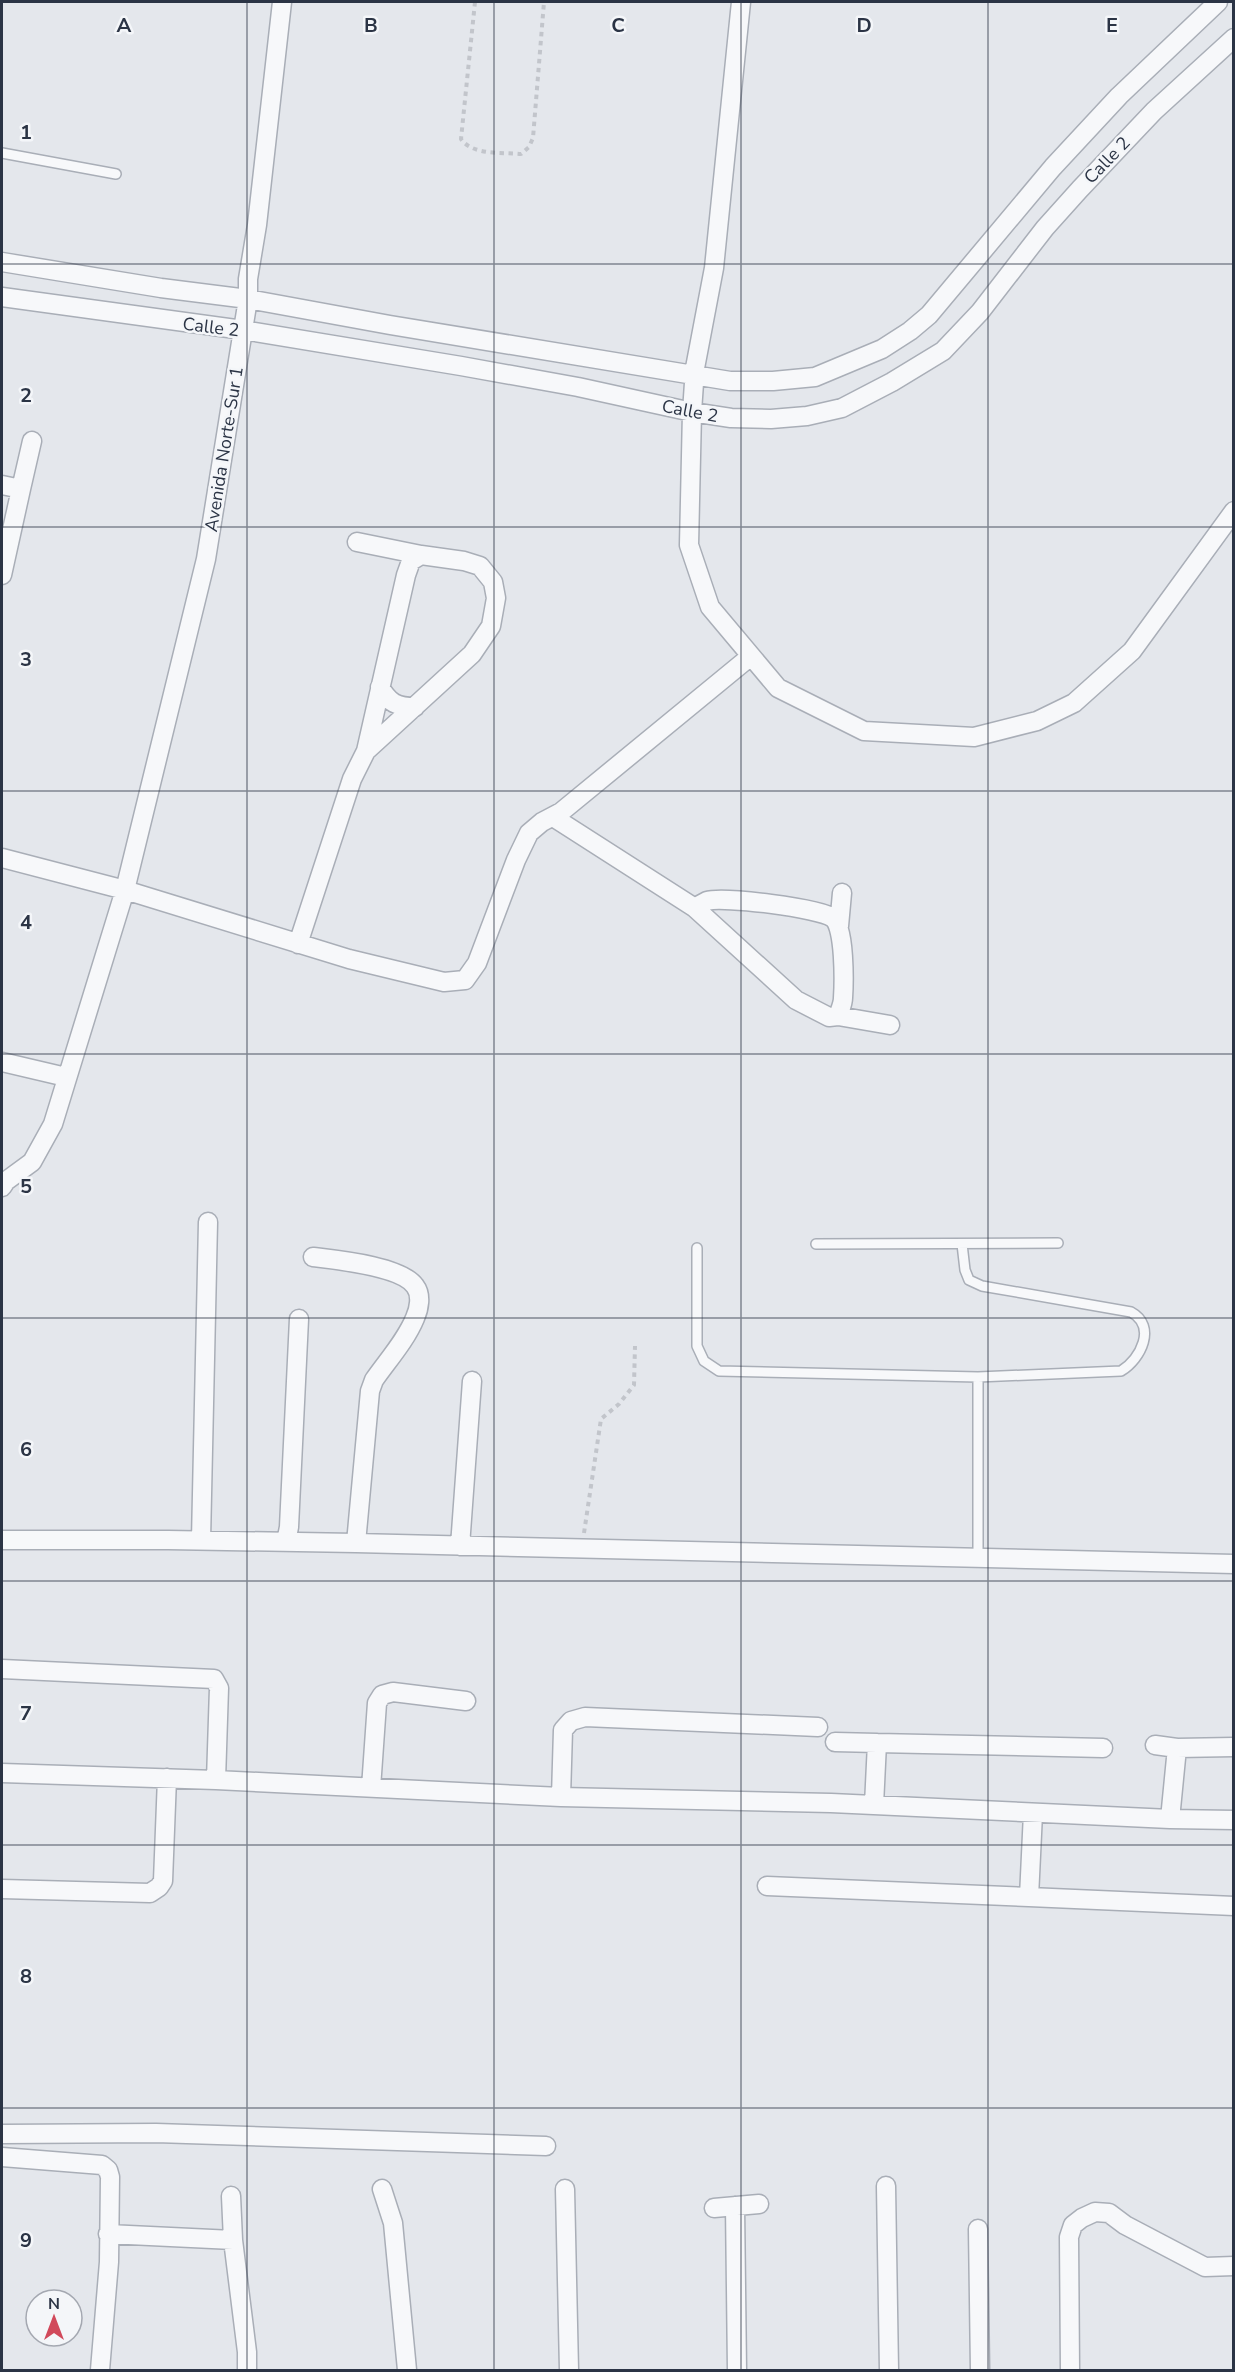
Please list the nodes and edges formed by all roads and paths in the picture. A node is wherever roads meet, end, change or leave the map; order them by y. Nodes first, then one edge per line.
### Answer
1 (282, 2) edge
2 (475, 2) edge
3 (544, 2) edge
4 (741, 2) edge
5 (1218, 2) edge
6 (1233, 38) edge
7 (2, 153) edge
8 (116, 174) dead end
9 (2, 262) edge
10 (2, 297) edge
11 (248, 299) junction
12 (243, 330) junction
13 (695, 376) junction
14 (692, 412) junction
15 (32, 441) dead end
16 (2, 485) edge
17 (21, 489) junction
18 (1233, 511) edge
19 (357, 542) dead end
20 (421, 555) junction
21 (2, 575) edge
22 (751, 657) junction
23 (380, 687) junction
24 (415, 707) junction
25 (366, 752) junction
26 (553, 817) junction
27 (2, 858) edge
28 (125, 890) junction
29 (842, 893) dead end
30 (695, 908) junction
31 (839, 926) junction
32 (298, 944) junction
33 (838, 1016) junction
34 (890, 1025) dead end
35 (2, 1062) edge
36 (66, 1077) junction
37 (2, 1187) edge
38 (208, 1222) dead end
39 (1058, 1243) dead end
40 (816, 1244) dead end
41 (962, 1244) junction
42 (697, 1248) dead end
43 (314, 1257) dead end
44 (299, 1319) dead end
45 (634, 1346) dead end
46 (978, 1377) junction
47 (472, 1381) dead end
48 (2, 1540) edge
49 (201, 1540) junction
50 (286, 1542) junction
51 (356, 1543) junction
52 (460, 1546) junction
53 (582, 1548) junction
54 (978, 1557) junction
55 (1233, 1564) edge
56 (2, 1669) edge
57 (466, 1701) dead end
58 (818, 1728) dead end
59 (835, 1742) dead end
60 (877, 1743) junction
61 (1155, 1745) dead end
62 (1233, 1747) edge
63 (1102, 1748) dead end
64 (1177, 1748) junction
65 (2, 1773) edge
66 (167, 1778) junction
67 (216, 1780) junction
68 (371, 1788) junction
69 (561, 1797) junction
70 (874, 1805) junction
71 (1033, 1813) junction
72 (1170, 1819) junction
73 (1233, 1820) edge
74 (767, 1886) dead end
75 (2, 1889) edge
76 (1029, 1897) junction
77 (1233, 1906) edge
78 (2, 2134) edge
79 (546, 2146) dead end
80 (2, 2157) edge
81 (886, 2186) dead end
82 (382, 2189) dead end
83 (565, 2189) dead end
84 (231, 2196) dead end
85 (759, 2204) dead end
86 (735, 2206) junction
87 (714, 2208) dead end
88 (978, 2229) dead end
89 (108, 2234) junction
90 (233, 2240) junction
91 (1233, 2266) edge
92 (100, 2370) edge
93 (247, 2370) edge
94 (407, 2370) edge
95 (569, 2370) edge
96 (737, 2370) edge
97 (890, 2370) edge
98 (980, 2370) edge
99 (1070, 2370) edge

1 - 11 street, Avenida Norte-Sur 1
2 - 3 path
4 - 13 street
5 - 13 street
6 - 14 street, Calle 2
7 - 8 lane
9 - 11 street
10 - 12 street, Calle 2
11 - 12 street, Avenida Norte-Sur 1
11 - 13 street
12 - 14 street, Calle 2
12 - 28 street, Avenida Norte-Sur 1
13 - 14 street
14 - 22 street
15 - 17 street
16 - 17 street
17 - 21 street
18 - 22 street
19 - 20 street
20 - 23 street
20 - 24 street
22 - 26 street
23 - 24 street
23 - 25 street
24 - 25 street
25 - 32 street
26 - 30 street
26 - 32 street
27 - 28 street
28 - 32 street
28 - 36 street, Avenida Norte-Sur 1
29 - 31 street
30 - 31 street
30 - 33 street
31 - 33 street
33 - 34 street
35 - 36 street
36 - 37 street, Avenida Norte-Sur 1
38 - 49 street
39 - 41 lane
40 - 41 lane
41 - 46 lane
42 - 46 lane
43 - 51 street
44 - 50 street
45 - 53 path
46 - 54 lane
47 - 52 street
48 - 49 street
49 - 50 street
50 - 51 street
51 - 52 street
52 - 53 street
53 - 54 street
54 - 55 street
56 - 67 street
57 - 68 street
58 - 69 street
59 - 60 street
60 - 63 street
60 - 70 street
61 - 64 street
62 - 64 street
64 - 72 street
65 - 66 street
66 - 67 street
66 - 75 street
67 - 68 street
68 - 69 street
69 - 70 street
70 - 71 street
71 - 72 street
71 - 76 street
72 - 73 street
74 - 76 street
76 - 77 street
78 - 79 street
80 - 89 street
81 - 97 street
82 - 94 street
83 - 95 street
84 - 90 street
85 - 86 street
86 - 87 street
86 - 96 street
88 - 98 street
89 - 90 street
89 - 92 street
90 - 93 street
91 - 99 street

